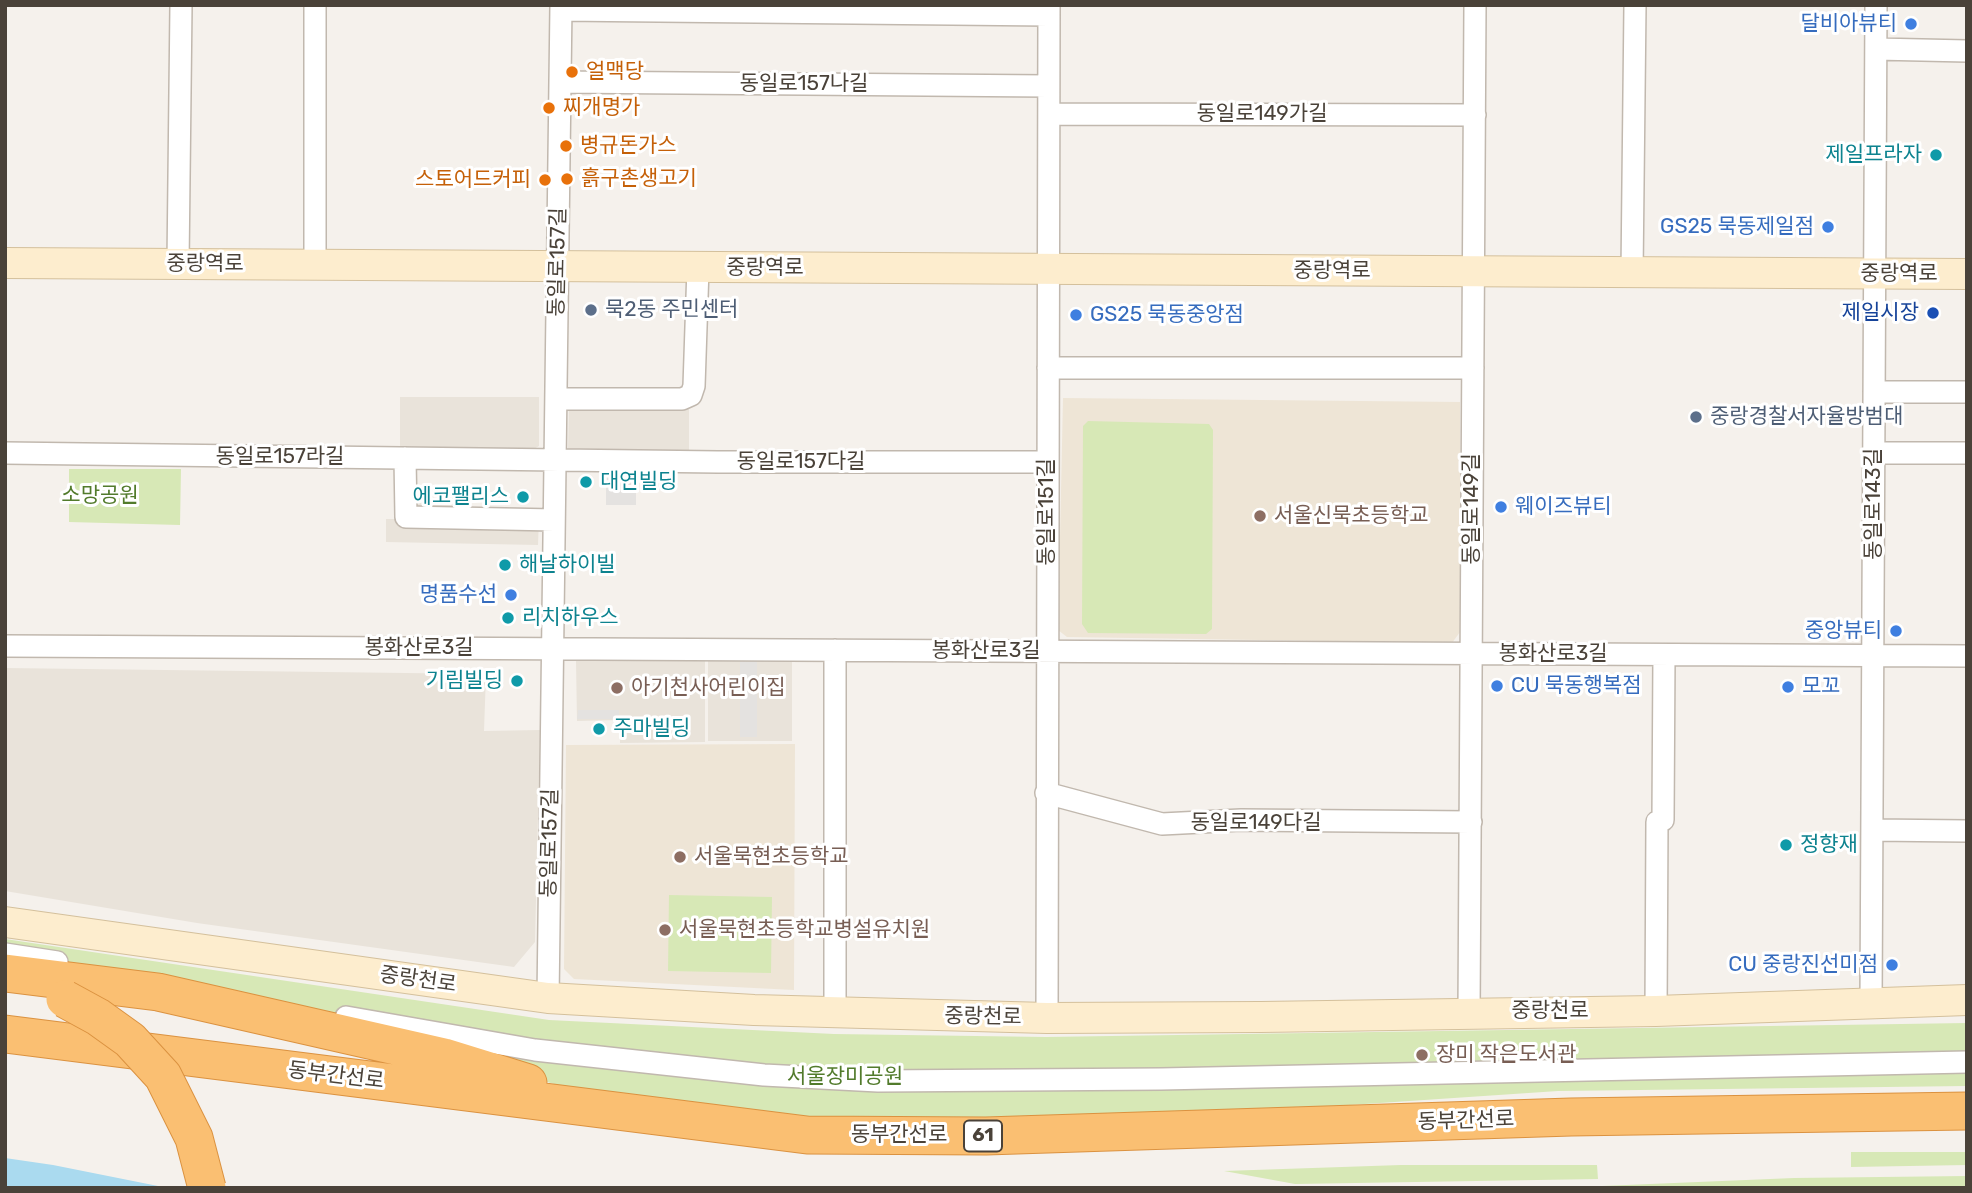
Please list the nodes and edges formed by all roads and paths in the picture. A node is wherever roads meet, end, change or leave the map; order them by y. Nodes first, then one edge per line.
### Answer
1 (181, 5) edge
2 (315, 5) edge
3 (1475, 5) edge
4 (1635, 5) edge
5 (1876, 5) edge
6 (561, 8) edge
7 (1049, 10) edge
8 (1876, 49) junction
9 (1967, 51) edge
10 (560, 82) junction
11 (1048, 86) junction
12 (1049, 114) junction
13 (1475, 115) junction
14 (5, 262) edge
15 (315, 263) junction
16 (178, 264) junction
17 (558, 266) junction
18 (698, 268) junction
19 (1048, 269) junction
20 (1474, 271) junction
21 (1632, 273) junction
22 (1875, 274) junction
23 (1967, 274) edge
24 (1048, 368) junction
25 (1473, 368) junction
26 (1874, 392) junction
27 (1967, 392) edge
28 (556, 399) junction
29 (5, 453) edge
30 (1874, 453) junction
31 (1967, 453) edge
32 (405, 458) junction
33 (555, 458) junction
34 (1047, 462) junction
35 (554, 520) junction
36 (5, 646) edge
37 (552, 649) junction
38 (835, 650) junction
39 (1046, 651) junction
40 (1471, 654) junction
41 (1664, 655) junction
42 (1873, 656) junction
43 (1967, 656) edge
44 (1046, 793) junction
45 (1471, 822) junction
46 (1872, 830) junction
47 (1967, 831) edge
48 (5, 922) edge
49 (5, 954) edge
50 (5, 973) edge
51 (5, 979) edge
52 (548, 998) junction
53 (1967, 1000) edge
54 (1871, 1004) junction
55 (1656, 1011) junction
56 (1469, 1012) junction
57 (835, 1014) junction
58 (1047, 1018) junction
59 (5, 1034) edge
60 (1967, 1062) edge
61 (619, 1111) junction
62 (1967, 1111) edge
63 (208, 1188) edge

1 - 16 street
2 - 15 street
3 - 13 street, 동일로149길
4 - 21 street
5 - 8 street, 동일로143길
6 - 7 street
6 - 10 street, 동일로157길
7 - 11 street, 동일로151길
8 - 9 street
8 - 22 street, 동일로143길
10 - 11 street, 동일로157나길
10 - 17 street, 동일로157길
11 - 12 street, 동일로151길
12 - 13 street, 동일로149가길
12 - 19 street, 동일로151길
13 - 20 street, 동일로149길
14 - 16 street, 중랑역로
15 - 16 street, 중랑역로
15 - 17 street, 중랑역로
17 - 18 street, 중랑역로
17 - 28 street, 동일로157길
18 - 19 street, 중랑역로
18 - 28 street, 중랑역로
19 - 20 street, 중랑역로
19 - 24 street, 동일로151길
20 - 21 street, 중랑역로
20 - 25 street, 동일로149길
21 - 22 street, 중랑역로
22 - 23 street, 중랑역로
22 - 26 street, 동일로143길
24 - 25 street
24 - 34 street, 동일로151길
25 - 40 street, 동일로149길
26 - 27 street
26 - 30 street, 동일로143길
28 - 33 street, 동일로157길
29 - 32 street, 동일로157라길
30 - 31 street
30 - 42 street, 동일로143길
32 - 33 street, 동일로157라길
32 - 35 street
33 - 34 street, 동일로157다길
33 - 35 street, 동일로157길
34 - 39 street, 동일로151길
35 - 37 street, 동일로157길
36 - 37 street, 봉화산로3길
37 - 38 street, 봉화산로3길
37 - 52 street, 동일로157길
38 - 39 street, 봉화산로3길
38 - 57 street
39 - 40 street, 봉화산로3길
39 - 44 street, 동일로151길
40 - 41 street, 봉화산로3길
40 - 45 street, 동일로149길
41 - 42 street, 봉화산로3길
41 - 55 street
42 - 43 street, 봉화산로3길
42 - 46 street, 동일로143길
44 - 45 street, 동일로149다길
44 - 58 street, 동일로151길
45 - 56 street, 동일로149길
46 - 47 street
46 - 54 street, 동일로143길
48 - 52 street, 중랑천로
49 - 60 street
50 - 61 highway
51 - 63 highway, bridge
52 - 57 street, 중랑천로
53 - 54 street, 중랑천로
54 - 55 street, 중랑천로
55 - 56 street, 중랑천로
56 - 58 street, 중랑천로
57 - 58 street, 중랑천로
59 - 61 highway, 동부간선로 / 61
61 - 62 highway, 동부간선로 / 61

